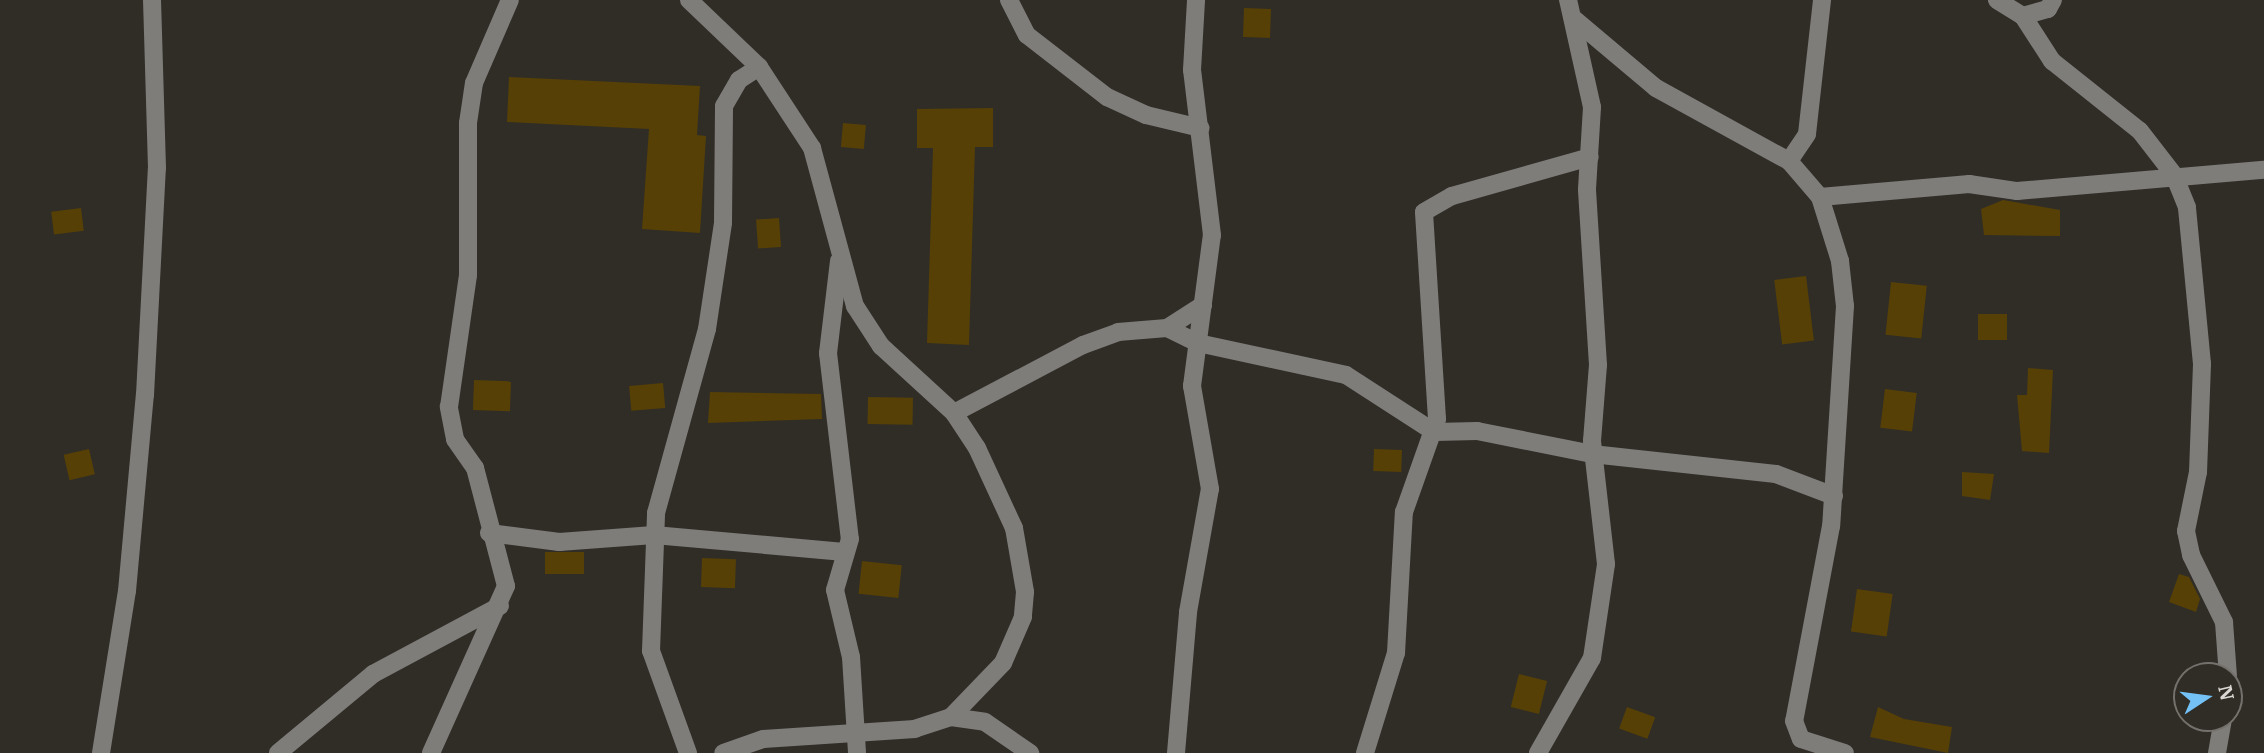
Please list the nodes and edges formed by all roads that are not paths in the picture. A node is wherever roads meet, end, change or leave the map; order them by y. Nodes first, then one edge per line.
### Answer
1 (152, 0) edge
2 (510, 0) edge
3 (689, 0) edge
4 (1009, 0) edge
5 (1196, 0) edge
6 (1568, 0) edge
7 (1822, 0) edge
8 (1997, 0) edge
9 (2053, 0) edge
10 (2023, 16) junction
11 (1574, 19) junction
12 (759, 67) junction
13 (1200, 128) junction
14 (1590, 157) junction
15 (1789, 161) junction
16 (2264, 170) edge
17 (2174, 175) junction
18 (1820, 197) junction
19 (839, 258) junction
20 (1203, 305) junction
21 (1167, 328) junction
22 (1198, 343) junction
23 (954, 413) junction
24 (1434, 432) junction
25 (1592, 454) junction
26 (1834, 496) junction
27 (489, 533) junction
28 (653, 535) junction
29 (844, 552) junction
30 (500, 606) junction
31 (2227, 662) edge
32 (983, 690) junction
33 (951, 717) junction
34 (985, 722) junction
35 (2221, 732) edge
36 (857, 744) edge
37 (101, 753) edge
38 (278, 753) edge
39 (431, 753) edge
40 (688, 753) edge
41 (723, 753) edge
42 (1030, 753) edge
43 (1176, 753) edge
44 (1365, 753) edge
45 (1538, 753) edge
46 (1844, 753) edge
47 (2217, 753) edge

1 - 37 street
2 - 27 street
3 - 12 street
4 - 13 street
5 - 13 street
6 - 11 street
7 - 15 street
8 - 10 street
9 - 10 street
10 - 17 street
11 - 14 street
11 - 15 street
12 - 19 street
12 - 28 street
13 - 20 street
14 - 24 street
14 - 25 street
15 - 18 street
16 - 17 street
17 - 18 street
17 - 31 street
18 - 26 street
19 - 23 street
19 - 29 street
20 - 21 street
20 - 22 street
21 - 22 street
21 - 23 street
22 - 24 street
22 - 43 street
23 - 32 street
24 - 25 street
24 - 44 street
25 - 26 street
25 - 45 street
26 - 46 street
27 - 28 street
27 - 30 street
28 - 29 street
28 - 40 street
29 - 36 street
30 - 38 street
30 - 39 street
32 - 33 street
32 - 34 street
33 - 34 street
33 - 36 street
34 - 42 street
35 - 47 street
36 - 41 street

